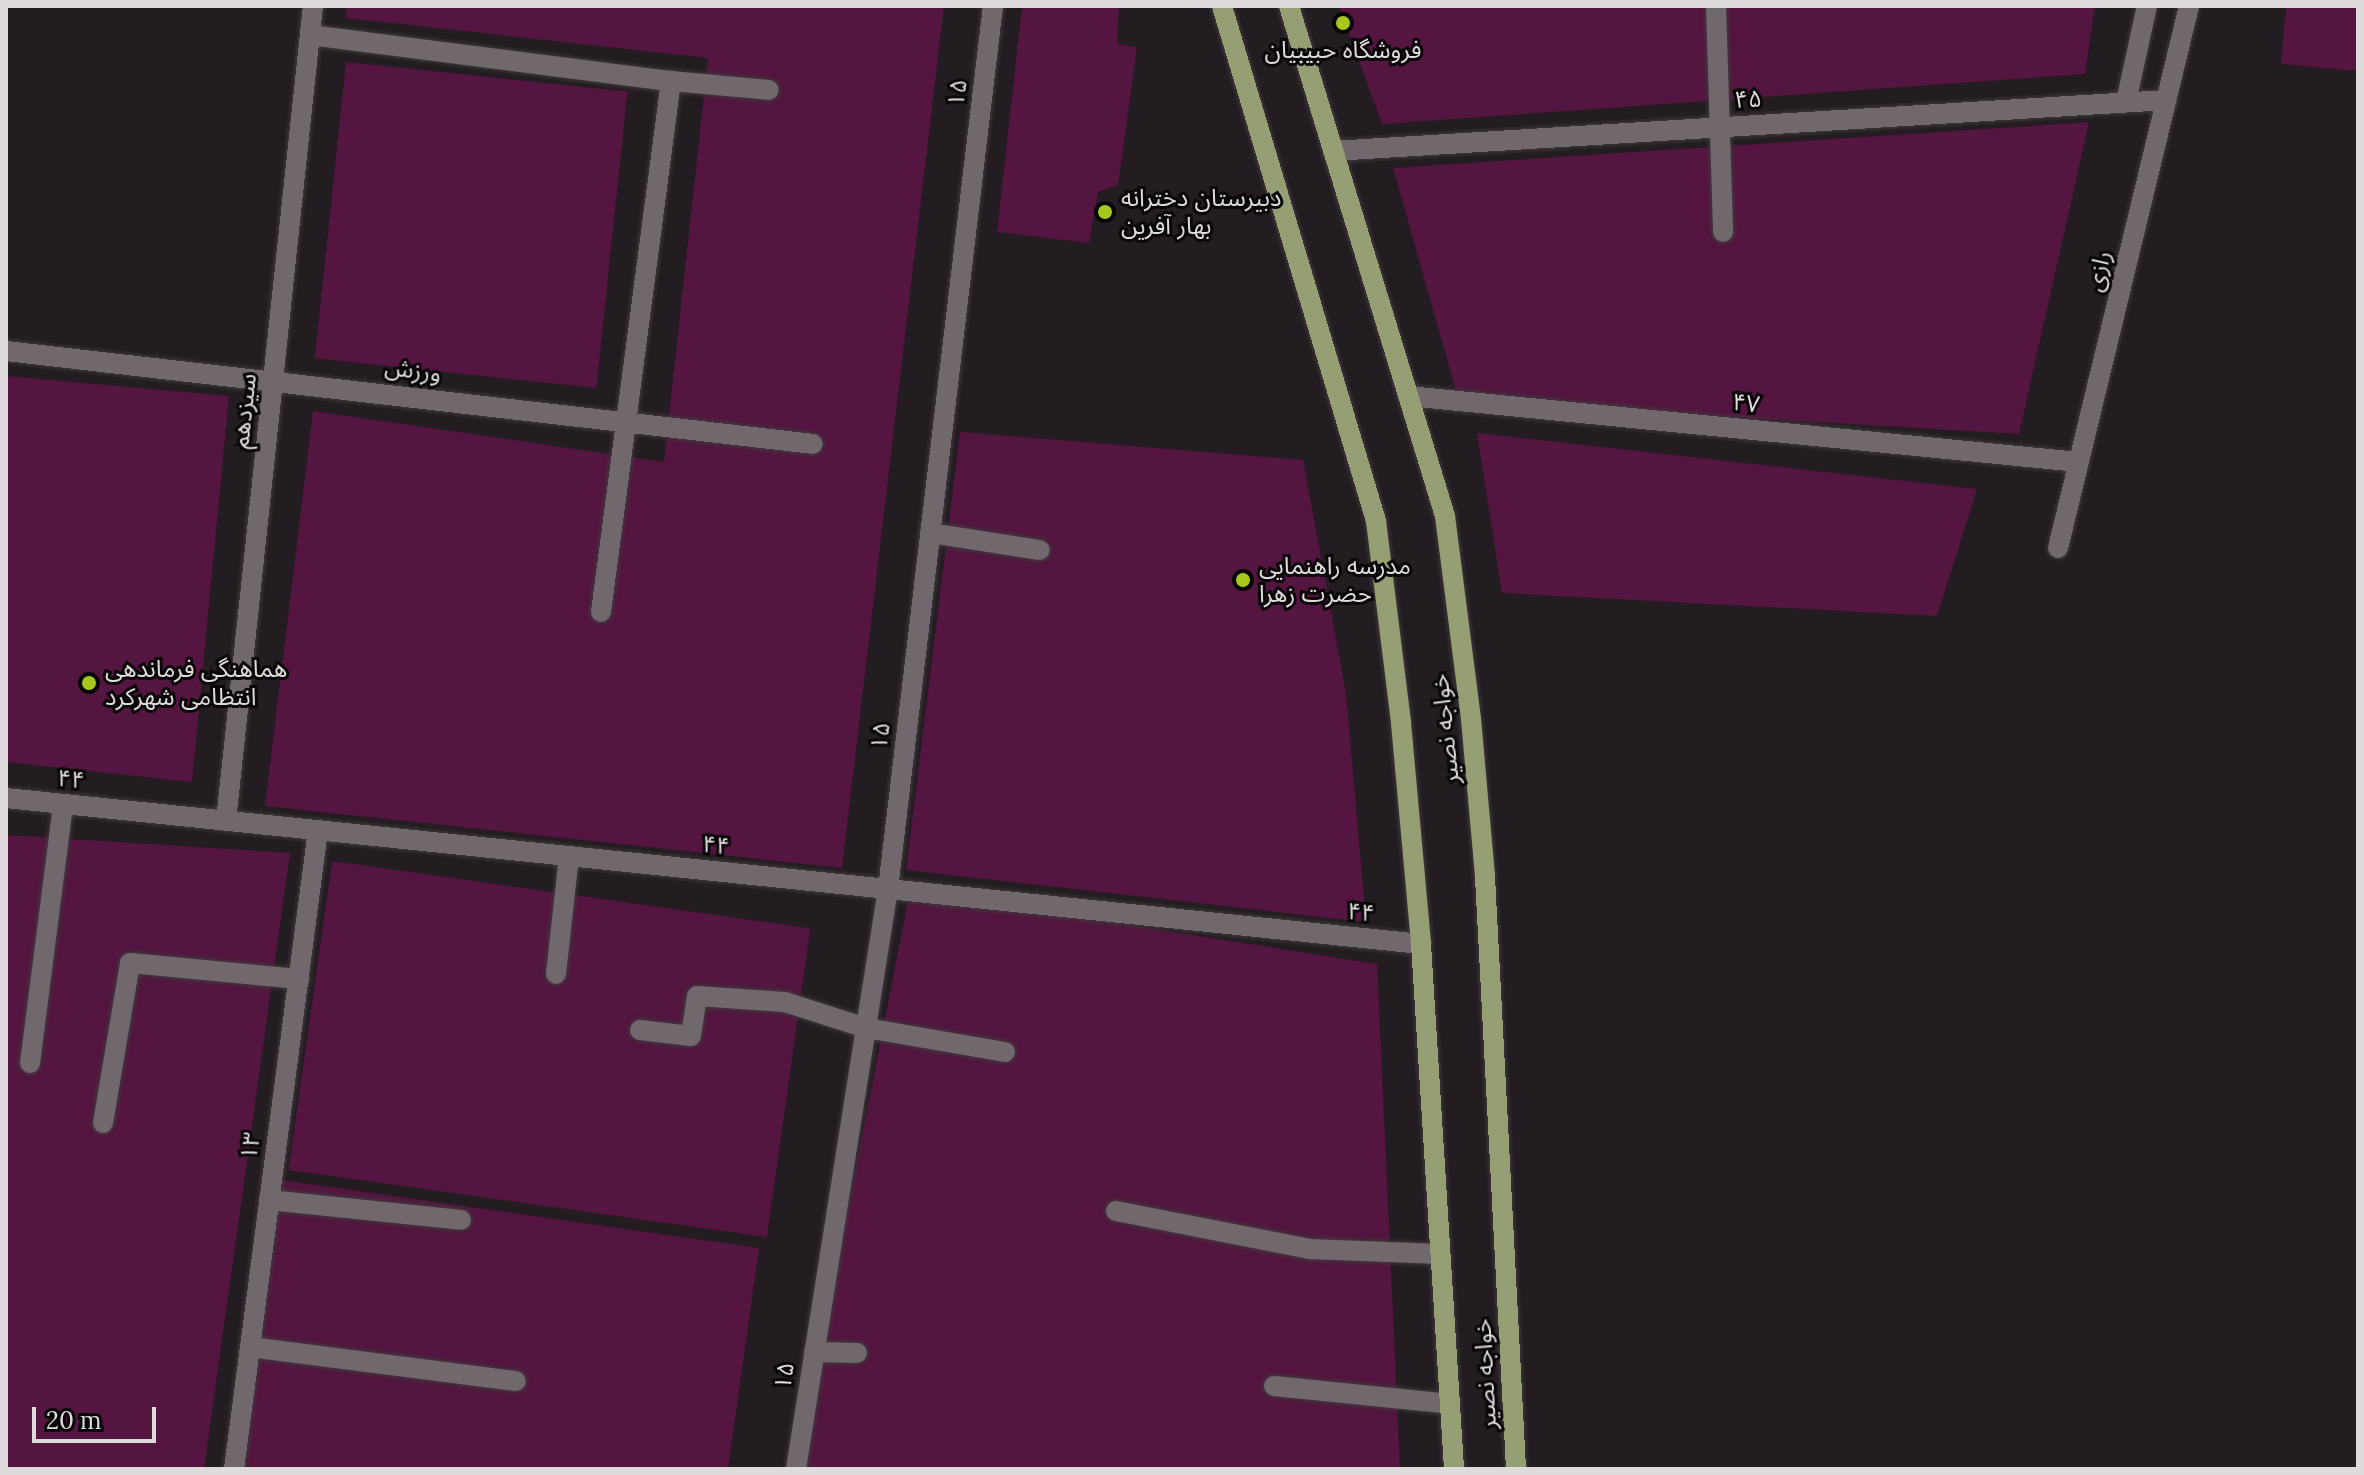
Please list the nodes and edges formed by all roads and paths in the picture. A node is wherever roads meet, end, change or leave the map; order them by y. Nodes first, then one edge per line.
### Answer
1 (313, 6) edge
2 (993, 6) edge
3 (1222, 6) edge
4 (1289, 6) edge
5 (1716, 6) edge
6 (2147, 6) edge
7 (2189, 6) edge
8 (310, 35) junction
9 (671, 81) junction
10 (769, 90) dead end
11 (2166, 100) junction
12 (2126, 102) junction
13 (1721, 127) junction
14 (1333, 151) junction
15 (1723, 232) dead end
16 (6, 351) edge
17 (273, 380) junction
18 (1408, 396) junction
19 (626, 421) junction
20 (813, 444) dead end
21 (2079, 462) junction
22 (930, 533) junction
23 (2058, 548) dead end
24 (1040, 550) dead end
25 (601, 612) dead end
26 (6, 798) edge
27 (63, 804) junction
28 (226, 821) junction
29 (318, 830) junction
30 (569, 857) junction
31 (888, 889) junction
32 (1421, 944) junction
33 (556, 974) dead end
34 (299, 979) junction
35 (866, 1028) junction
36 (640, 1030) dead end
37 (1005, 1052) dead end
38 (30, 1063) dead end
39 (103, 1123) dead end
40 (269, 1200) junction
41 (1116, 1211) dead end
42 (461, 1220) dead end
43 (1440, 1254) junction
44 (250, 1347) junction
45 (814, 1352) junction
46 (857, 1353) dead end
47 (516, 1381) dead end
48 (1274, 1386) dead end
49 (1450, 1404) junction
50 (234, 1469) edge
51 (796, 1469) edge
52 (1454, 1469) edge
53 (1516, 1469) edge

1 - 8 street, سیزدهم
2 - 22 street, ۱۵
3 - 32 main road, خواجه نصیر
4 - 14 main road, خواجه نصیر
5 - 13 street
6 - 12 street
7 - 11 street, رازی
8 - 9 street
8 - 17 street, سیزدهم
9 - 10 street
9 - 19 street
11 - 12 street, ۴۵
11 - 21 street, رازی
12 - 13 street, ۴۵
13 - 14 street, ۴۵
13 - 15 street
14 - 18 main road, خواجه نصیر
16 - 17 street, ورزش
17 - 19 street, ورزش
17 - 28 street, سیزدهم
18 - 21 street, ۴۷
18 - 53 main road, خواجه نصیر
19 - 20 street, ورزش
19 - 25 street
21 - 23 street, رازی
22 - 24 street
22 - 31 street, ۱۵
26 - 27 street, ۴۴
27 - 28 street, ۴۴
27 - 38 street
28 - 29 street, ۴۴
29 - 30 street, ۴۴
29 - 34 street, ۱۳
30 - 31 street, ۴۴
30 - 33 street
31 - 32 street, ۴۴
31 - 35 street, ۱۵
32 - 43 main road, خواجه نصیر
34 - 39 street
34 - 40 street, ۱۳
35 - 36 street
35 - 37 street
35 - 45 street, ۱۵
40 - 42 street
40 - 44 street, ۱۳
41 - 43 street
43 - 49 main road, خواجه نصیر
44 - 47 street
44 - 50 street, ۱۳
45 - 46 street
45 - 51 street, ۱۵
48 - 49 street
49 - 52 main road, خواجه نصیر

